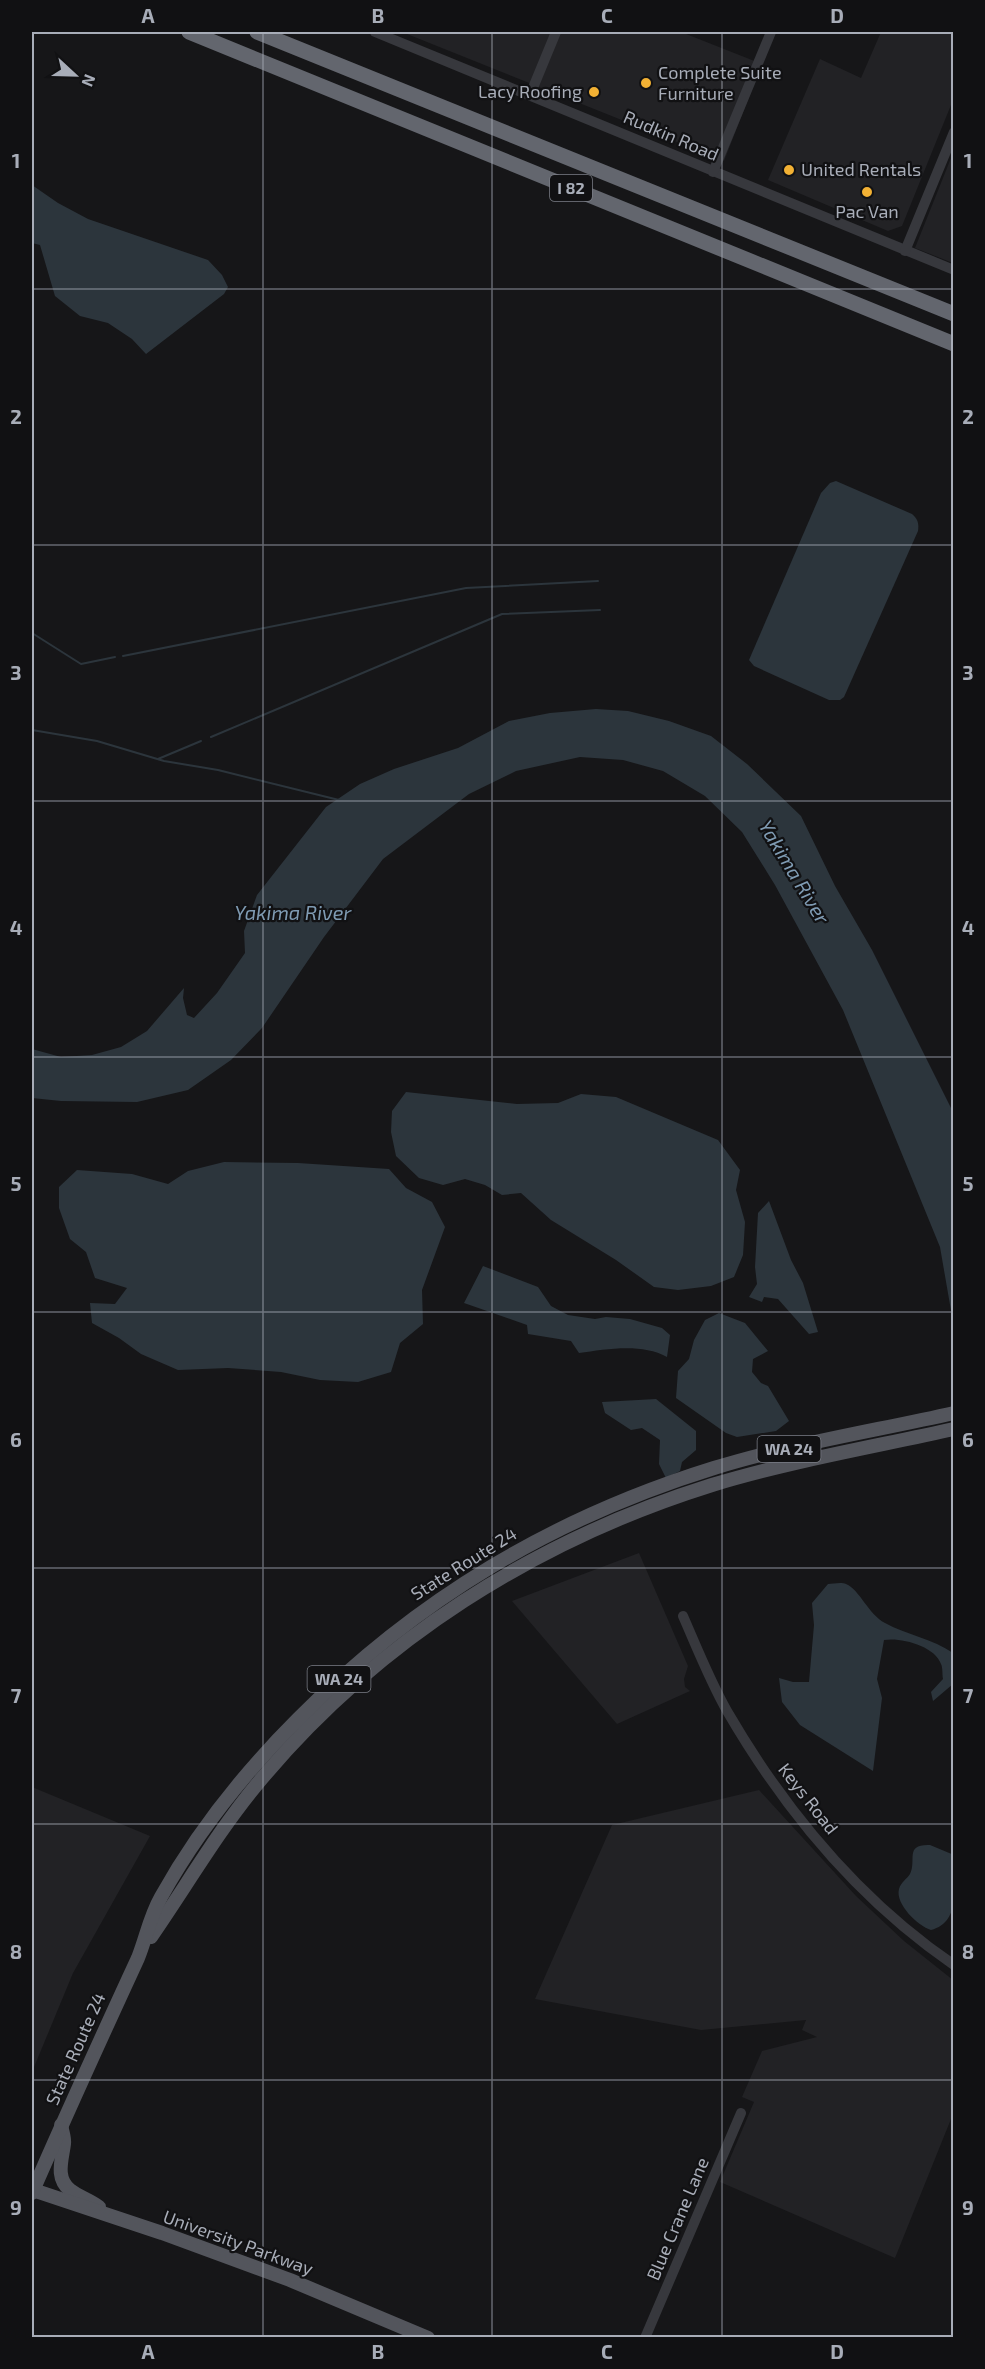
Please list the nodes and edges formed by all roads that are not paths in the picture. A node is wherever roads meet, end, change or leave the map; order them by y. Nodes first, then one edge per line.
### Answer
1 (189, 32) edge
2 (257, 32) edge
3 (375, 32) edge
4 (556, 32) edge
5 (771, 32) edge
6 (530, 95) junction
7 (954, 132) edge
8 (713, 172) junction
9 (905, 251) junction
10 (954, 270) edge
11 (954, 314) edge
12 (954, 344) edge
13 (954, 1413) edge
14 (954, 1429) edge
15 (683, 1616) dead end
16 (140, 1954) junction
17 (954, 1965) edge
18 (741, 2113) dead end
19 (61, 2125) junction
20 (32, 2191) edge
21 (108, 2215) junction
22 (428, 2337) edge
23 (645, 2337) edge

1 - 12 highway, I 82
2 - 11 highway, I 82
3 - 6 street, Rudkin Road
4 - 6 street
5 - 8 street
6 - 8 street, Rudkin Road
7 - 9 street
8 - 9 street, Rudkin Road
9 - 10 street, Rudkin Road
13 - 16 main road, State Route 24 / WA 24
14 - 16 main road, State Route 24 / WA 24
15 - 17 street, Keys Road
16 - 19 main road, State Route 24 / WA 24
18 - 23 street, Blue Crane Lane
19 - 20 main road, State Route 24 / WA 24
19 - 21 main road
20 - 21 main road, University Parkway
21 - 22 main road, University Parkway

